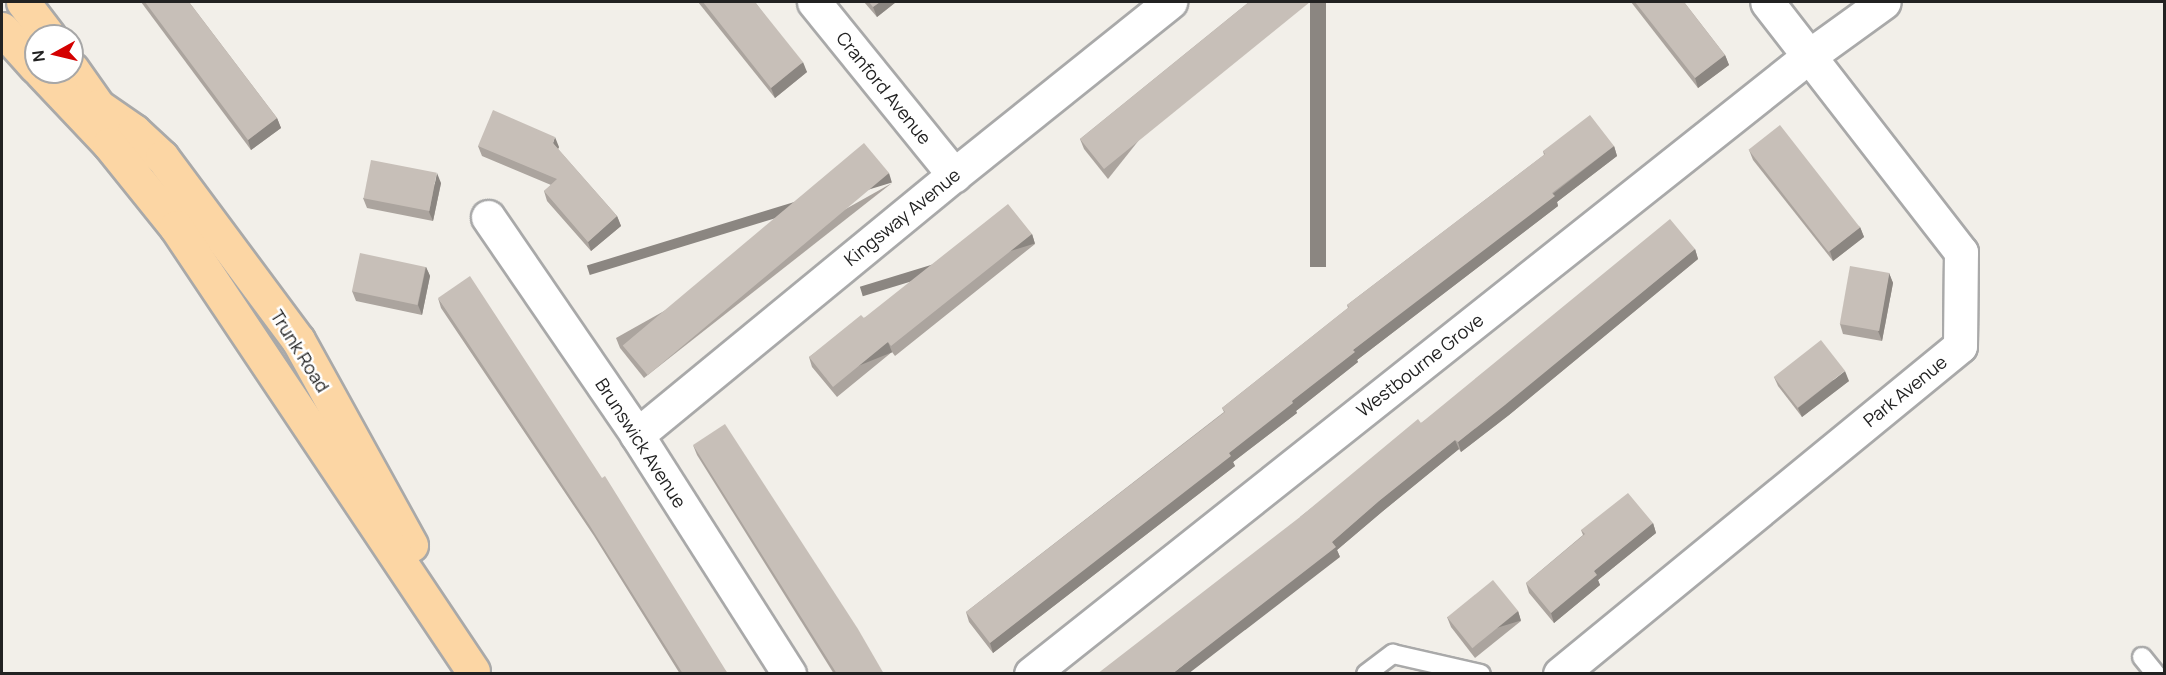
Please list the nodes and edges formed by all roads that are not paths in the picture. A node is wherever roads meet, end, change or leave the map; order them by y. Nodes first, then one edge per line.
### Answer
1 (23, 2) edge
2 (814, 2) edge
3 (1170, 2) edge
4 (1767, 2) edge
5 (1884, 2) edge
6 (40, 24) edge
7 (2, 29) edge
8 (24, 54) edge
9 (1809, 56) junction
10 (51, 84) edge
11 (83, 84) edge
12 (954, 175) junction
13 (488, 217) dead end
14 (638, 435) junction
15 (2142, 657) dead end
16 (474, 672) edge
17 (789, 674) edge
18 (1031, 674) edge
19 (1366, 674) edge
20 (1481, 674) edge
21 (1560, 674) edge
22 (2156, 674) edge

1 - 6 main road
2 - 12 street, Cranford Avenue
3 - 12 street, Kingsway Avenue
4 - 9 street, Park Avenue
5 - 9 street, Westbourne Grove
7 - 8 main road
9 - 18 street, Westbourne Grove
9 - 21 street, Park Avenue
10 - 16 main road
11 - 16 main road, Trunk Road
12 - 14 street, Kingsway Avenue
13 - 14 street, Brunswick Avenue
14 - 17 street, Brunswick Avenue
15 - 22 lane
19 - 20 lane

